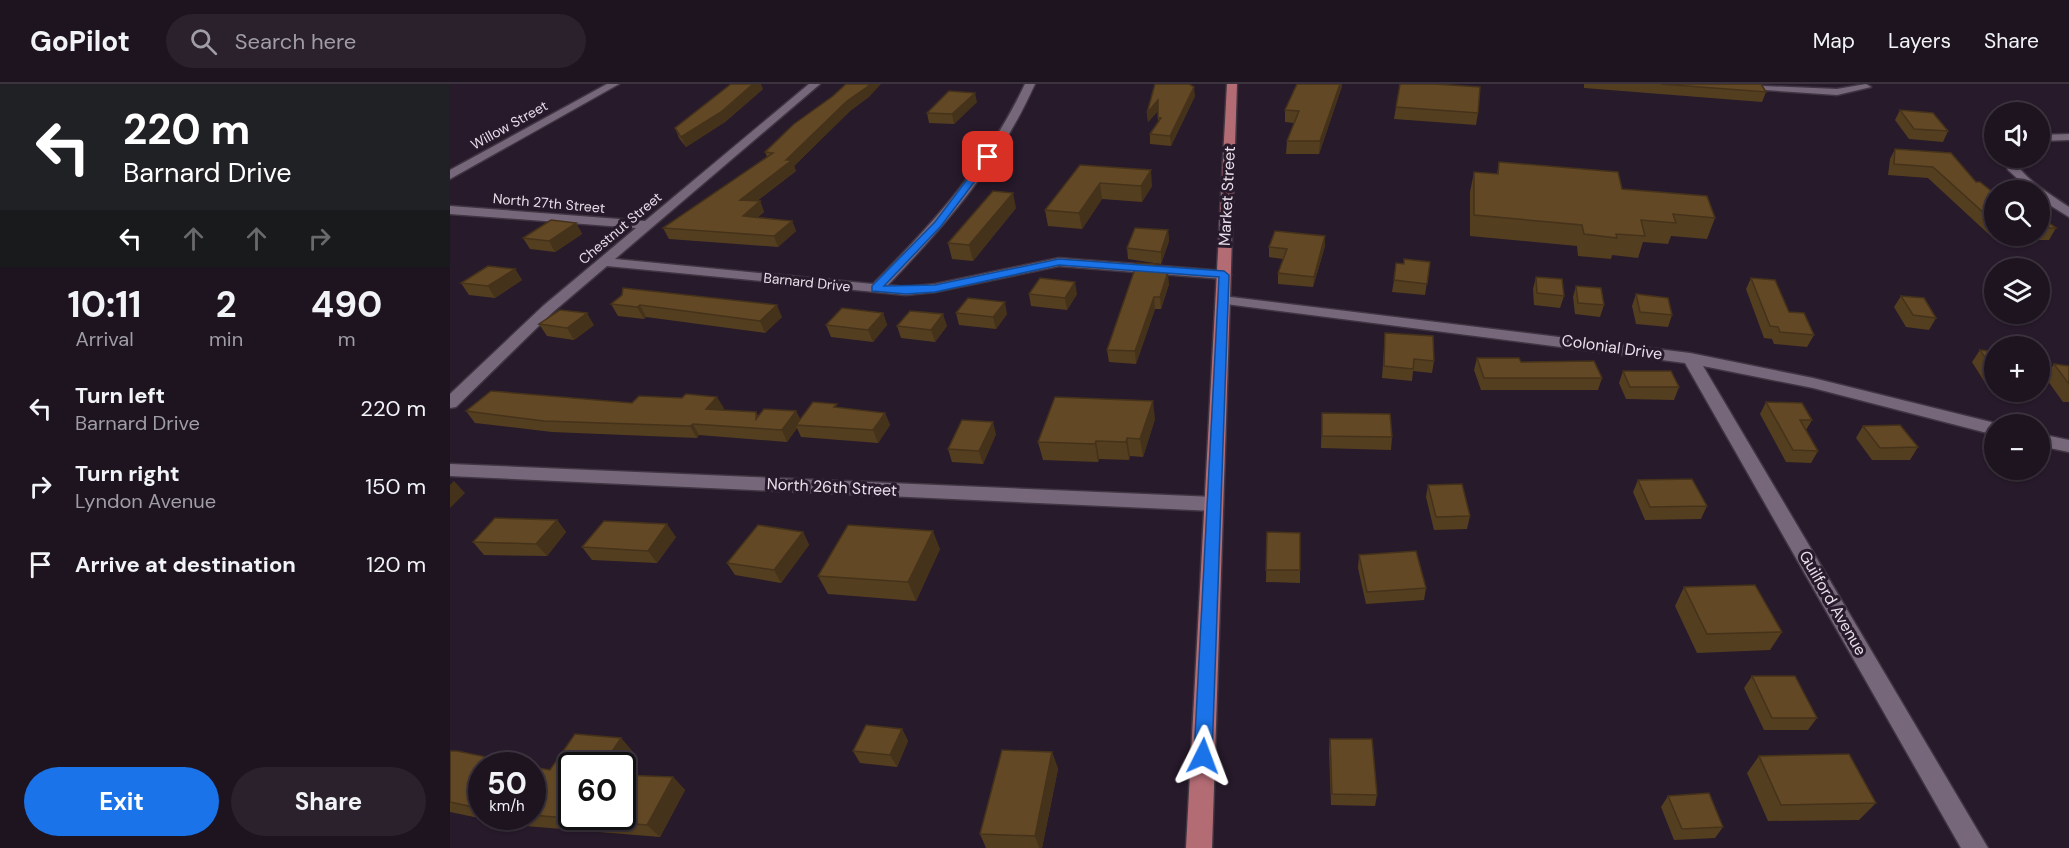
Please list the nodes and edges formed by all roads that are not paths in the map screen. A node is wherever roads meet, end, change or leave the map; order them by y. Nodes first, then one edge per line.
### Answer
1 (614, 84) edge
2 (815, 84) edge
3 (1030, 84) edge
4 (1232, 84) edge
5 (1721, 84) edge
6 (1866, 87) dead end
7 (2066, 137) edge
8 (2050, 138) edge
9 (2012, 168) edge
10 (450, 175) edge
11 (2026, 180) edge
12 (2050, 199) edge
13 (450, 210) edge
14 (2069, 213) edge
15 (646, 225) junction
16 (603, 262) junction
17 (1224, 275) junction
18 (876, 289) junction
19 (1223, 300) junction
20 (1690, 358) junction
21 (450, 403) edge
22 (1984, 426) edge
23 (2050, 442) edge
24 (2069, 446) edge
25 (450, 470) edge
26 (1214, 504) junction
27 (1199, 848) edge
28 (1975, 848) edge

1 - 10 street, Willow Street
2 - 15 street, Chestnut Street
3 - 18 street
4 - 17 main road, Market Street
5 - 6 street
7 - 8 street
9 - 11 street
12 - 14 street
13 - 15 street, North 27th Street
15 - 16 street, Chestnut Street
16 - 18 street, Barnard Drive
16 - 21 street, Chestnut Street
17 - 18 street, Barnard Drive
17 - 19 main road, Market Street
19 - 20 street, Colonial Drive
19 - 26 main road, Market Street
20 - 22 street, Colonial Drive
20 - 28 street, Guilford Avenue
23 - 24 street
25 - 26 street, North 26th Street
26 - 27 main road, Market Street

